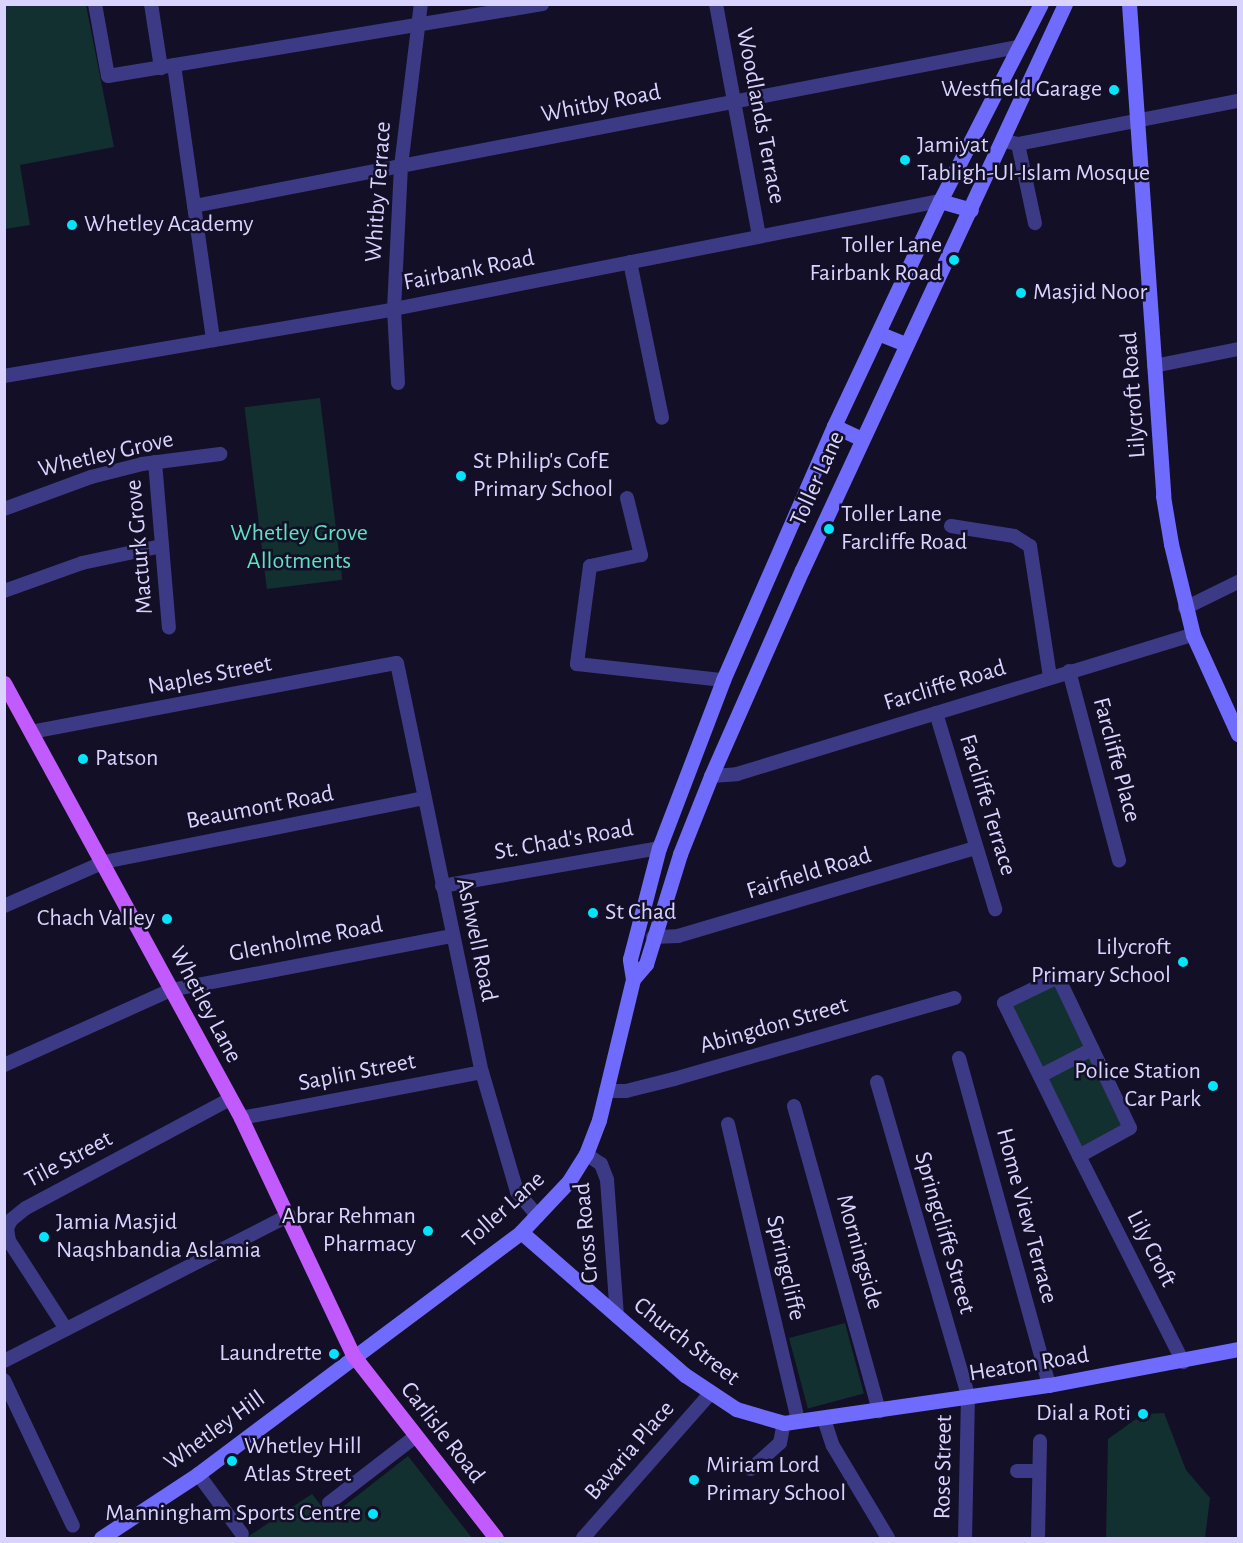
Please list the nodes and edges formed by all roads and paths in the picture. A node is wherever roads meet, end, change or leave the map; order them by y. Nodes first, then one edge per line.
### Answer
1 (95, 4) edge
2 (151, 4) edge
3 (421, 4) edge
4 (542, 4) edge
5 (716, 4) edge
6 (1041, 4) edge
7 (1065, 4) edge
8 (1129, 4) edge
9 (418, 25) junction
10 (1017, 47) junction
11 (1041, 57) junction
12 (167, 67) junction
13 (736, 100) junction
14 (1239, 101) edge
15 (1136, 121) junction
16 (1011, 143) junction
17 (401, 166) junction
18 (940, 201) junction
19 (194, 206) junction
20 (971, 210) junction
21 (1035, 222) dead end
22 (759, 236) junction
23 (630, 262) junction
24 (394, 309) junction
25 (878, 333) junction
26 (213, 340) junction
27 (905, 344) junction
28 (1239, 349) edge
29 (1154, 366) junction
30 (4, 376) edge
31 (398, 383) dead end
32 (662, 418) dead end
33 (834, 426) junction
34 (860, 438) junction
35 (220, 454) dead end
36 (155, 462) junction
37 (627, 498) dead end
38 (4, 508) edge
39 (951, 526) dead end
40 (162, 546) junction
41 (1239, 582) edge
42 (4, 591) edge
43 (1185, 608) junction
44 (169, 627) dead end
45 (1193, 635) junction
46 (397, 663) joint
47 (1069, 671) junction
48 (1050, 677) junction
49 (723, 680) junction
50 (4, 682) edge
51 (936, 713) junction
52 (32, 732) junction
53 (1239, 734) edge
54 (685, 776) junction
55 (711, 776) junction
56 (424, 798) junction
57 (659, 848) junction
58 (976, 848) junction
59 (680, 854) junction
60 (1119, 860) dead end
61 (104, 862) junction
62 (442, 886) junction
63 (4, 906) edge
64 (995, 909) dead end
65 (635, 934) junction
66 (451, 936) junction
67 (653, 937) junction
68 (633, 979) junction
69 (171, 990) junction
70 (955, 998) dead end
71 (1092, 1050) junction
72 (959, 1058) dead end
73 (4, 1065) edge
74 (482, 1072) junction
75 (1040, 1076) junction
76 (877, 1082) dead end
77 (606, 1091) junction
78 (230, 1099) junction
79 (794, 1106) dead end
80 (241, 1118) junction
81 (728, 1124) dead end
82 (586, 1154) junction
83 (1079, 1156) junction
84 (289, 1215) junction
85 (8, 1216) edge
86 (538, 1216) junction
87 (521, 1232) junction
88 (617, 1317) junction
89 (66, 1329) junction
90 (1239, 1349) edge
91 (353, 1355) junction
92 (4, 1360) edge
93 (1183, 1362) junction
94 (4, 1380) edge
95 (1049, 1385) junction
96 (711, 1393) junction
97 (968, 1396) junction
98 (879, 1411) junction
99 (824, 1419) junction
100 (791, 1422) junction
101 (416, 1436) junction
102 (1040, 1441) dead end
103 (751, 1469) dead end
104 (1017, 1471) dead end
105 (1039, 1471) junction
106 (198, 1474) junction
107 (329, 1503) dead end
108 (73, 1526) dead end
109 (242, 1534) dead end
110 (108, 1537) edge
111 (496, 1539) edge
112 (583, 1539) edge
113 (888, 1539) edge
114 (965, 1539) edge
115 (1038, 1539) edge

1 - 12 street
2 - 12 street
3 - 9 street, Whitby Terrace
4 - 9 street
5 - 13 street, Woodlands Terrace
6 - 10 main road, Toller Lane
7 - 11 main road, Toller Lane
8 - 15 main road, Lilycroft Road
9 - 12 street
9 - 17 street, Whitby Terrace
10 - 11 main road
10 - 13 street, Whitby Road
10 - 18 main road, Toller Lane
11 - 16 main road, Toller Lane
12 - 19 street
13 - 17 street, Whitby Road
13 - 22 street, Woodlands Terrace
14 - 15 street
15 - 16 street
15 - 29 main road, Lilycroft Road
16 - 20 main road, Toller Lane
16 - 21 street
17 - 19 street, Whitby Road
17 - 24 street, Whitby Terrace
18 - 20 main road
18 - 22 street, Fairbank Road
18 - 25 main road, Toller Lane
19 - 26 street
20 - 27 main road, Toller Lane
22 - 23 street, Fairbank Road
23 - 24 street, Fairbank Road
23 - 32 street
24 - 26 street, Fairbank Road
24 - 31 street, Whitby Terrace
25 - 27 main road
25 - 33 main road, Toller Lane
26 - 30 street, Fairbank Road
27 - 34 main road, Toller Lane
28 - 29 street
29 - 43 main road, Lilycroft Road
33 - 34 main road
33 - 49 main road, Toller Lane
34 - 55 main road, Toller Lane
35 - 36 street, Whetley Grove
36 - 38 street, Whetley Grove
36 - 40 street, Macturk Grove
37 - 49 street
39 - 48 street
40 - 42 street
40 - 44 street, Macturk Grove
41 - 43 street
43 - 45 main road, Lilycroft Road
45 - 47 street, Farcliffe Road
45 - 53 main road, Lilycroft Road
46 - 52 street, Naples Street
46 - 56 street, Ashwell Road
47 - 48 street, Farcliffe Road
47 - 60 street, Farcliffe Place
48 - 51 street, Farcliffe Road
49 - 54 main road, Toller Lane
50 - 52 main road, Whetley Lane
51 - 55 street, Farcliffe Road
51 - 58 street, Farcliffe Terrace
52 - 61 main road, Whetley Lane
54 - 55 main road
54 - 57 main road, Toller Lane
55 - 59 main road, Toller Lane
56 - 61 street, Beaumont Road
56 - 62 street, Ashwell Road
57 - 59 main road
57 - 62 street, St. Chad's Road
57 - 65 main road, Toller Lane
58 - 64 street, Farcliffe Terrace
58 - 67 street, Fairfield Road
59 - 67 main road, Toller Lane
61 - 63 street, Beaumont Road
61 - 69 main road, Whetley Lane
62 - 66 street, Ashwell Road
65 - 67 main road
65 - 68 main road, Toller Lane
66 - 69 street, Glenholme Road
66 - 74 street, Ashwell Road
67 - 68 main road, Toller Lane
68 - 77 main road, Toller Lane
69 - 73 street, Glenholme Road
69 - 78 main road, Whetley Lane
70 - 77 street, Abingdon Street
71 - 75 street
71 - 75 street, Lily Croft
71 - 83 street, Lily Croft
72 - 95 street, Home View Terrace
74 - 80 street, Saplin Street
74 - 86 street, Ashwell Road
75 - 83 street, Lily Croft
76 - 97 street, Springcliffe Street
77 - 82 main road, Toller Lane
78 - 80 main road, Whetley Lane
78 - 85 street, Tile Street
79 - 98 street, Morningside
80 - 84 main road, Whetley Lane
81 - 100 street, Springcliffe
82 - 86 main road, Toller Lane
82 - 88 street, Cross Road
83 - 93 street, Lily Croft
84 - 89 street
84 - 91 main road, Whetley Lane
85 - 89 street, Tile Street
86 - 87 main road, Toller Lane
87 - 88 main road, Church Street
87 - 91 main road, Toller Lane
88 - 96 main road, Church Street
89 - 92 street
90 - 93 main road, Heaton Road
91 - 101 main road, Carlisle Road
91 - 106 main road, Whetley Hill
93 - 95 main road, Heaton Road
94 - 108 street
95 - 97 main road, Heaton Road
96 - 100 main road, Church Street
96 - 112 street, Bavaria Place
97 - 98 main road, Heaton Road
97 - 114 street, Rose Street
98 - 99 main road, Heaton Road
99 - 100 main road, Church Street
99 - 113 street
100 - 103 street
101 - 107 street
101 - 111 main road, Carlisle Road
102 - 105 street
104 - 105 street
105 - 115 street
106 - 109 street
106 - 110 main road, Whetley Hill

